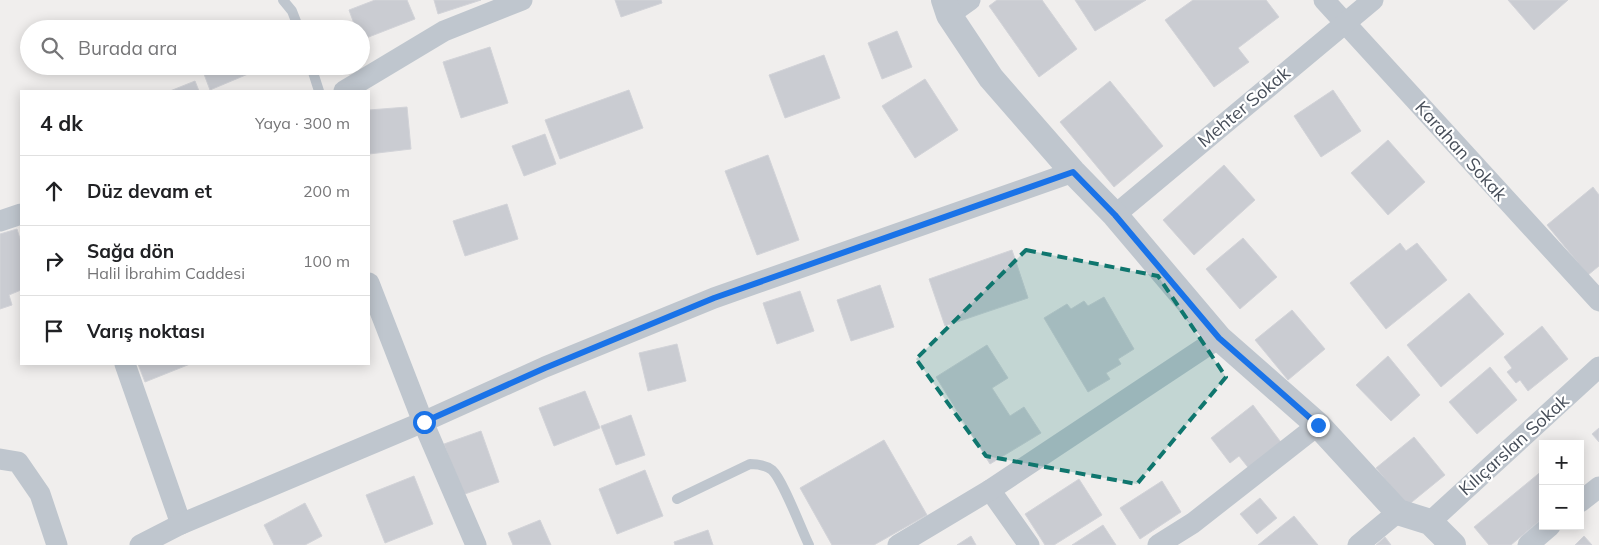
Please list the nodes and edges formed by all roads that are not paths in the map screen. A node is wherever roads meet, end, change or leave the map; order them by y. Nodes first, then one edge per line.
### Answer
1 (283, 0) edge
2 (522, 0) edge
3 (970, 0) edge
4 (1324, 0) edge
5 (1373, 0) edge
6 (947, 8) edge
7 (296, 20) edge
8 (1344, 23) junction
9 (314, 75) edge
10 (319, 90) edge
11 (346, 90) edge
12 (1073, 172) junction
13 (20, 214) edge
14 (1115, 215) junction
15 (0, 221) edge
16 (370, 286) edge
17 (1599, 301) edge
18 (1219, 338) junction
19 (125, 365) edge
20 (1599, 367) edge
21 (424, 422) junction
22 (1318, 425) junction
23 (0, 459) edge
24 (1599, 486) edge
25 (990, 490) junction
26 (677, 499) dead end
27 (1584, 499) edge
28 (1398, 512) junction
29 (1430, 522) junction
30 (181, 524) junction
31 (1545, 530) edge
32 (57, 545) edge
33 (140, 545) edge
34 (476, 545) edge
35 (809, 545) edge
36 (898, 545) edge
37 (1029, 545) edge
38 (1158, 545) edge
39 (1358, 545) edge
40 (1453, 545) edge
41 (1528, 545) edge

1 - 7 lane
2 - 11 street
3 - 6 street
4 - 8 street, Karahan Sokak
5 - 8 street, Mehter Sokak
6 - 12 street
8 - 14 street, Mehter Sokak
8 - 17 street, Karahan Sokak
9 - 10 lane
12 - 14 street
12 - 21 street
13 - 15 street
14 - 18 street
16 - 21 street
18 - 22 street
18 - 25 street
19 - 30 street
20 - 29 street, Kılıçarslan Sokak
21 - 30 street
21 - 34 street
22 - 28 street
22 - 38 street
23 - 32 street
24 - 27 street
25 - 36 street
25 - 37 street
26 - 35 lane
28 - 29 street
28 - 39 street
29 - 40 street
30 - 33 street
31 - 41 street

